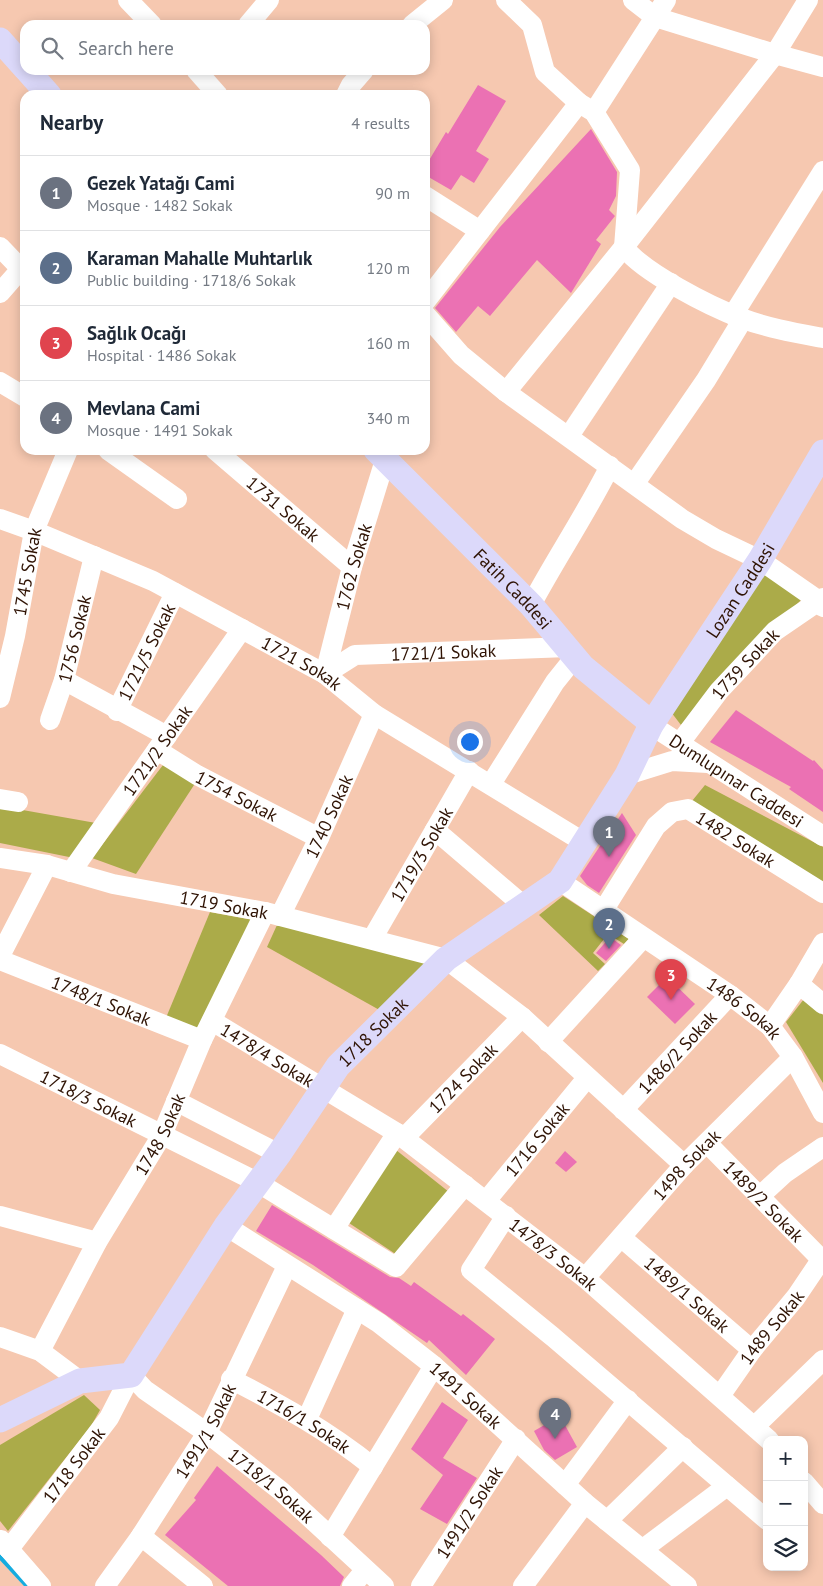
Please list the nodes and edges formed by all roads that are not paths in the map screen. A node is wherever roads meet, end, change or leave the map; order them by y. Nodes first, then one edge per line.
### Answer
1 (128, 0) edge
2 (269, 0) edge
3 (443, 0) edge
4 (506, 0) edge
5 (632, 0) edge
6 (808, 0) edge
7 (660, 8) edge
8 (147, 20) edge
9 (252, 20) edge
10 (418, 20) edge
11 (0, 40) edge
12 (774, 54) junction
13 (20, 62) edge
14 (823, 67) edge
15 (31, 75) edge
16 (205, 75) edge
17 (359, 75) edge
18 (45, 90) edge
19 (215, 90) edge
20 (348, 90) edge
21 (586, 108) junction
22 (823, 171) edge
23 (430, 199) edge
24 (480, 231) junction
25 (0, 247) edge
26 (624, 247) junction
27 (20, 268) edge
28 (20, 274) edge
29 (671, 283) junction
30 (0, 294) edge
31 (430, 296) edge
32 (738, 317) junction
33 (430, 320) edge
34 (823, 338) edge
35 (0, 382) edge
36 (506, 392) junction
37 (20, 394) edge
38 (569, 436) junction
39 (823, 452) edge
40 (66, 455) edge
41 (115, 455) edge
42 (221, 455) edge
43 (380, 455) edge
44 (610, 466) junction
45 (635, 483) junction
46 (177, 499) dead end
47 (0, 519) edge
48 (34, 531) junction
49 (94, 556) junction
50 (760, 560) junction
51 (352, 567) junction
52 (175, 593) junction
53 (822, 602) edge
54 (531, 605) junction
55 (242, 629) junction
56 (572, 652) junction
57 (325, 674) junction
58 (64, 680) junction
59 (0, 698) edge
60 (117, 711) junction
61 (374, 714) junction
62 (50, 720) dead end
63 (651, 725) junction
64 (162, 743) junction
65 (679, 744) junction
66 (709, 763) junction
67 (469, 771) junction
68 (627, 775) junction
69 (491, 784) junction
70 (435, 830) junction
71 (823, 836) edge
72 (319, 838) junction
73 (585, 842) junction
74 (0, 858) edge
75 (47, 865) junction
76 (71, 872) junction
77 (560, 881) junction
78 (823, 893) edge
79 (524, 906) junction
80 (603, 911) junction
81 (273, 914) junction
82 (643, 938) junction
83 (372, 939) junction
84 (823, 943) edge
85 (0, 958) edge
86 (446, 959) junction
87 (799, 984) junction
88 (730, 996) junction
89 (823, 1004) edge
90 (522, 1017) junction
91 (212, 1021) junction
92 (770, 1026) junction
93 (202, 1040) junction
94 (548, 1042) junction
95 (0, 1054) edge
96 (793, 1057) junction
97 (591, 1081) junction
98 (323, 1087) junction
99 (176, 1101) junction
100 (623, 1110) junction
101 (823, 1113) edge
102 (162, 1135) junction
103 (400, 1136) junction
104 (707, 1143) junction
105 (823, 1147) edge
106 (279, 1154) junction
107 (684, 1165) junction
108 (257, 1182) junction
109 (465, 1185) junction
110 (760, 1196) junction
111 (495, 1208) junction
112 (0, 1216) edge
113 (226, 1226) junction
114 (334, 1229) junction
115 (622, 1238) junction
116 (97, 1242) junction
117 (822, 1258) edge
118 (287, 1266) junction
119 (586, 1278) junction
120 (357, 1309) junction
121 (0, 1337) edge
122 (752, 1350) junction
123 (40, 1351) junction
124 (823, 1360) edge
125 (434, 1366) junction
126 (131, 1375) junction
127 (231, 1380) junction
128 (80, 1381) junction
129 (720, 1396) junction
130 (628, 1400) junction
131 (306, 1419) junction
132 (0, 1420) edge
133 (207, 1433) junction
134 (762, 1433) edge
135 (516, 1439) junction
136 (683, 1447) junction
137 (373, 1466) junction
138 (565, 1484) junction
139 (727, 1486) junction
140 (808, 1488) edge
141 (585, 1503) junction
142 (817, 1503) edge
143 (763, 1517) edge
144 (607, 1520) junction
145 (141, 1536) junction
146 (330, 1537) junction
147 (5, 1544) edge
148 (643, 1550) junction
149 (365, 1570) junction
150 (41, 1586) edge
151 (105, 1586) edge
152 (203, 1586) edge
153 (352, 1586) edge
154 (384, 1586) edge
155 (421, 1586) edge
156 (523, 1586) edge
157 (687, 1586) edge

1 - 8 street
2 - 9 street
3 - 10 street
4 - 21 street
5 - 7 street
6 - 12 street
7 - 12 street
7 - 21 street
11 - 13 main road
12 - 14 street
12 - 26 street
15 - 18 main road
16 - 19 street
17 - 20 street
21 - 24 street
21 - 26 street
22 - 32 street
23 - 24 street
24 - 31 street
25 - 27 street
26 - 29 street
26 - 36 street
28 - 30 street
29 - 32 street
29 - 38 street
32 - 34 street
32 - 45 street
33 - 36 street
35 - 37 street
36 - 38 street
38 - 44 street
39 - 50 main road, Lozan Caddesi
40 - 48 street, 1745 Sokak
41 - 46 street
42 - 51 street, 1731 Sokak
43 - 51 street, 1762 Sokak
43 - 54 main road, Fatih Caddesi
44 - 45 street
44 - 54 street
45 - 50 street
47 - 48 street, 1721 Sokak
48 - 49 street, 1721 Sokak
48 - 59 street, 1745 Sokak
49 - 52 street, 1721 Sokak
49 - 58 street, 1756 Sokak
50 - 53 street
50 - 63 main road, Lozan Caddesi
51 - 57 street, 1762 Sokak
52 - 55 street, 1721 Sokak
52 - 60 street, 1721/5 Sokak
53 - 65 street, 1739 Sokak
54 - 56 main road, Fatih Caddesi
55 - 57 street, 1721 Sokak
55 - 64 street, 1721/2 Sokak
56 - 57 street, 1721/1 Sokak
56 - 63 main road, Fatih Caddesi
56 - 69 street
57 - 61 street, 1721 Sokak
58 - 60 street, 1754 Sokak
58 - 62 street, 1756 Sokak
60 - 64 street, 1754 Sokak
61 - 67 street, 1721 Sokak
61 - 72 street, 1740 Sokak
63 - 65 street, Dumlupınar Caddesi
63 - 68 main road, 1718 Sokak
64 - 72 street, 1754 Sokak
64 - 76 street, 1721/2 Sokak
65 - 66 street, Dumlupınar Caddesi
66 - 68 street
66 - 71 street, Dumlupınar Caddesi
67 - 69 street, 1721 Sokak
67 - 70 street, 1719/3 Sokak
68 - 73 main road, 1718 Sokak
69 - 73 street, 1721 Sokak
70 - 79 street
70 - 83 street, 1719/3 Sokak
72 - 81 street, 1740 Sokak
73 - 77 main road, 1718 Sokak
74 - 75 street, 1719 Sokak
75 - 76 street, 1719 Sokak
75 - 85 street
76 - 81 street, 1719 Sokak
77 - 79 main road, 1718 Sokak
77 - 80 street, 1486 Sokak
78 - 80 street, 1482 Sokak
79 - 86 main road, 1718 Sokak
80 - 82 street, 1486 Sokak
81 - 83 street, 1719 Sokak
81 - 91 street, 1748 Sokak
82 - 88 street, 1486 Sokak
82 - 94 street
83 - 86 street, 1719 Sokak
84 - 87 street
85 - 93 street, 1748/1 Sokak
86 - 90 street
86 - 98 main road, 1718 Sokak
87 - 89 street
87 - 92 street
88 - 92 street, 1486 Sokak
88 - 100 street, 1486/2 Sokak
90 - 94 street
90 - 103 street, 1724 Sokak
91 - 93 street, 1748 Sokak
91 - 98 street, 1478/4 Sokak
92 - 96 street, 1486 Sokak
93 - 99 street, 1748 Sokak
94 - 97 street
95 - 102 street, 1718/3 Sokak
96 - 101 street, 1486 Sokak
96 - 104 street, 1498 Sokak
97 - 100 street
97 - 111 street, 1716 Sokak
98 - 103 street, 1478/3 Sokak
98 - 106 main road, 1718 Sokak
99 - 102 street, 1748 Sokak
99 - 106 street
100 - 107 street
102 - 108 street, 1718/3 Sokak
102 - 116 street, 1748 Sokak
103 - 109 street, 1478/3 Sokak
103 - 114 street, 1724 Sokak
104 - 107 street, 1498 Sokak
104 - 110 street, 1489/2 Sokak
105 - 110 street
106 - 108 main road, 1718 Sokak
107 - 115 street, 1498 Sokak
108 - 113 main road, 1718 Sokak
108 - 114 street, 1718/3 Sokak
109 - 111 street, 1478/3 Sokak
109 - 114 street, 1718/3 Sokak
110 - 117 street, 1489/2 Sokak
111 - 119 street, 1478/3 Sokak
111 - 130 street, 1716 Sokak
112 - 116 street
113 - 118 street, 1491 Sokak
113 - 126 main road, 1718 Sokak
115 - 119 street, 1498 Sokak
115 - 122 street, 1489/1 Sokak
116 - 123 street, 1748 Sokak
117 - 122 street, 1489 Sokak
118 - 120 street, 1491 Sokak
118 - 127 street, 1491/1 Sokak
119 - 129 street, 1478/3 Sokak
120 - 125 street, 1491 Sokak
120 - 131 street
121 - 123 street
122 - 129 street, 1489 Sokak
123 - 128 street
124 - 134 street
125 - 135 street, 1491 Sokak
125 - 137 street
126 - 128 main road
126 - 133 street, 1718/1 Sokak
126 - 147 street, 1718 Sokak
127 - 131 street, 1716/1 Sokak
127 - 133 street, 1491/1 Sokak
128 - 132 main road
129 - 134 street, 1478/3 Sokak
130 - 136 street
130 - 138 street
131 - 137 street, 1716/1 Sokak
133 - 145 street, 1491/1 Sokak
133 - 146 street, 1718/1 Sokak
135 - 138 street, 1491 Sokak
135 - 155 street, 1491/2 Sokak
136 - 139 street
136 - 144 street
137 - 146 street
138 - 141 street, 1491 Sokak
139 - 143 street
139 - 148 street
140 - 142 street
141 - 144 street, 1491 Sokak
141 - 156 street
144 - 148 street, 1491 Sokak
145 - 151 street, 1491/1 Sokak
145 - 152 street
146 - 149 street, 1718/1 Sokak
147 - 150 street
148 - 157 street, 1491 Sokak
149 - 153 street
149 - 154 street, 1718/1 Sokak

